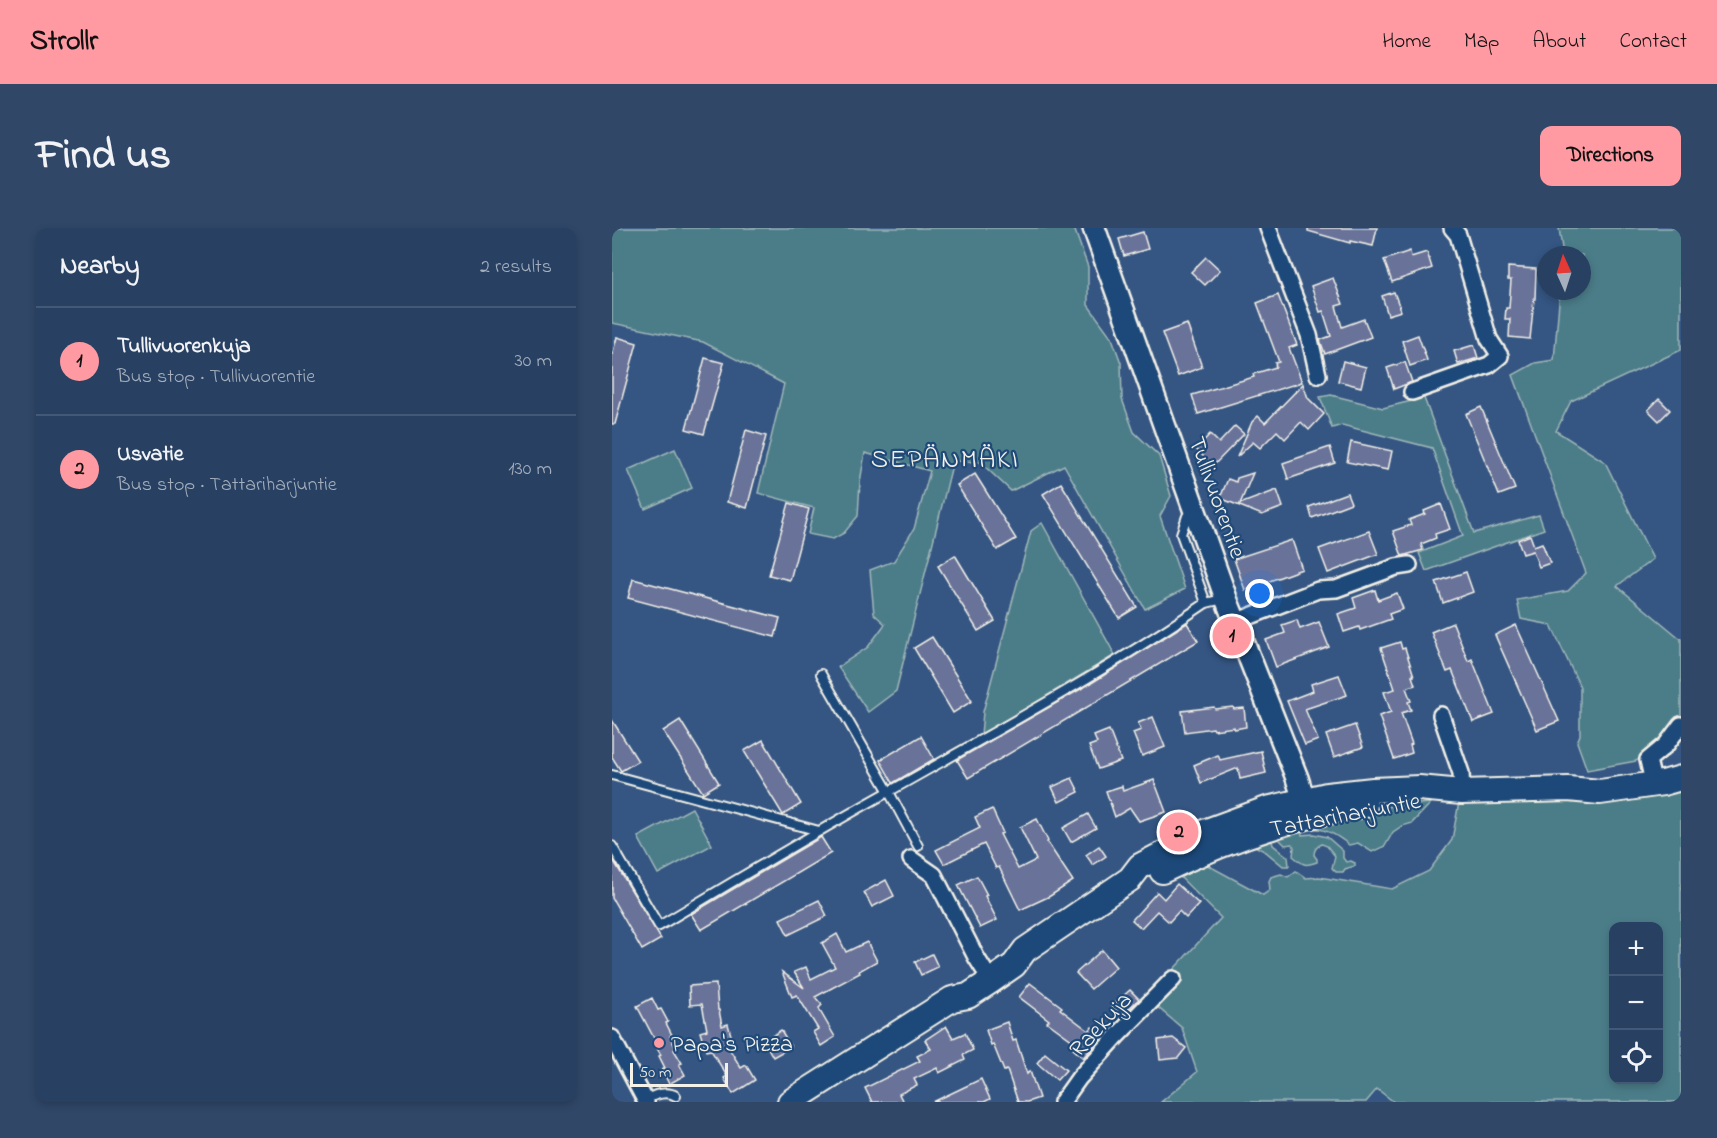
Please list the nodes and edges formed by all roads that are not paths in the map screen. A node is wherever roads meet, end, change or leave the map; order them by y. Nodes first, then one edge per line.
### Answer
1 (1094, 228) edge
2 (1268, 228) edge
3 (1452, 228) edge
4 (1318, 375) dead end
5 (1412, 392) dead end
6 (1196, 512) junction
7 (1409, 565) dead end
8 (1227, 601) junction
9 (1206, 603) junction
10 (1235, 622) junction
11 (821, 674) dead end
12 (1441, 715) dead end
13 (1681, 725) edge
14 (1681, 766) edge
15 (1651, 773) junction
16 (612, 775) edge
17 (1681, 778) edge
18 (1568, 789) junction
19 (889, 792) junction
20 (1462, 792) junction
21 (1307, 808) junction
22 (819, 831) junction
23 (612, 846) edge
24 (915, 853) joint
25 (988, 975) junction
26 (1173, 979) dead end
27 (612, 1038) edge
28 (676, 1096) dead end
29 (645, 1101) edge
30 (790, 1102) edge
31 (1062, 1102) edge

1 - 6 main road, Tullivuorentie
2 - 4 street
3 - 5 street
6 - 8 main road, Tullivuorentie
6 - 9 lane
7 - 10 street
8 - 9 lane
8 - 10 main road, Tullivuorentie
9 - 19 lane
10 - 21 main road, Tullivuorentie
11 - 19 lane
12 - 20 street
13 - 15 street
14 - 15 main road, Tattariharjuntie
15 - 18 main road, Tattariharjuntie
16 - 22 lane
17 - 18 main road, Tattariharjuntie
18 - 20 main road, Tattariharjuntie
19 - 22 lane
19 - 24 lane
20 - 21 main road, Tattariharjuntie
21 - 25 main road, Tattariharjuntie
22 - 23 lane
24 - 25 street
25 - 30 main road, Tattariharjuntie
26 - 31 street, Raekuja
27 - 29 street
28 - 29 lane

